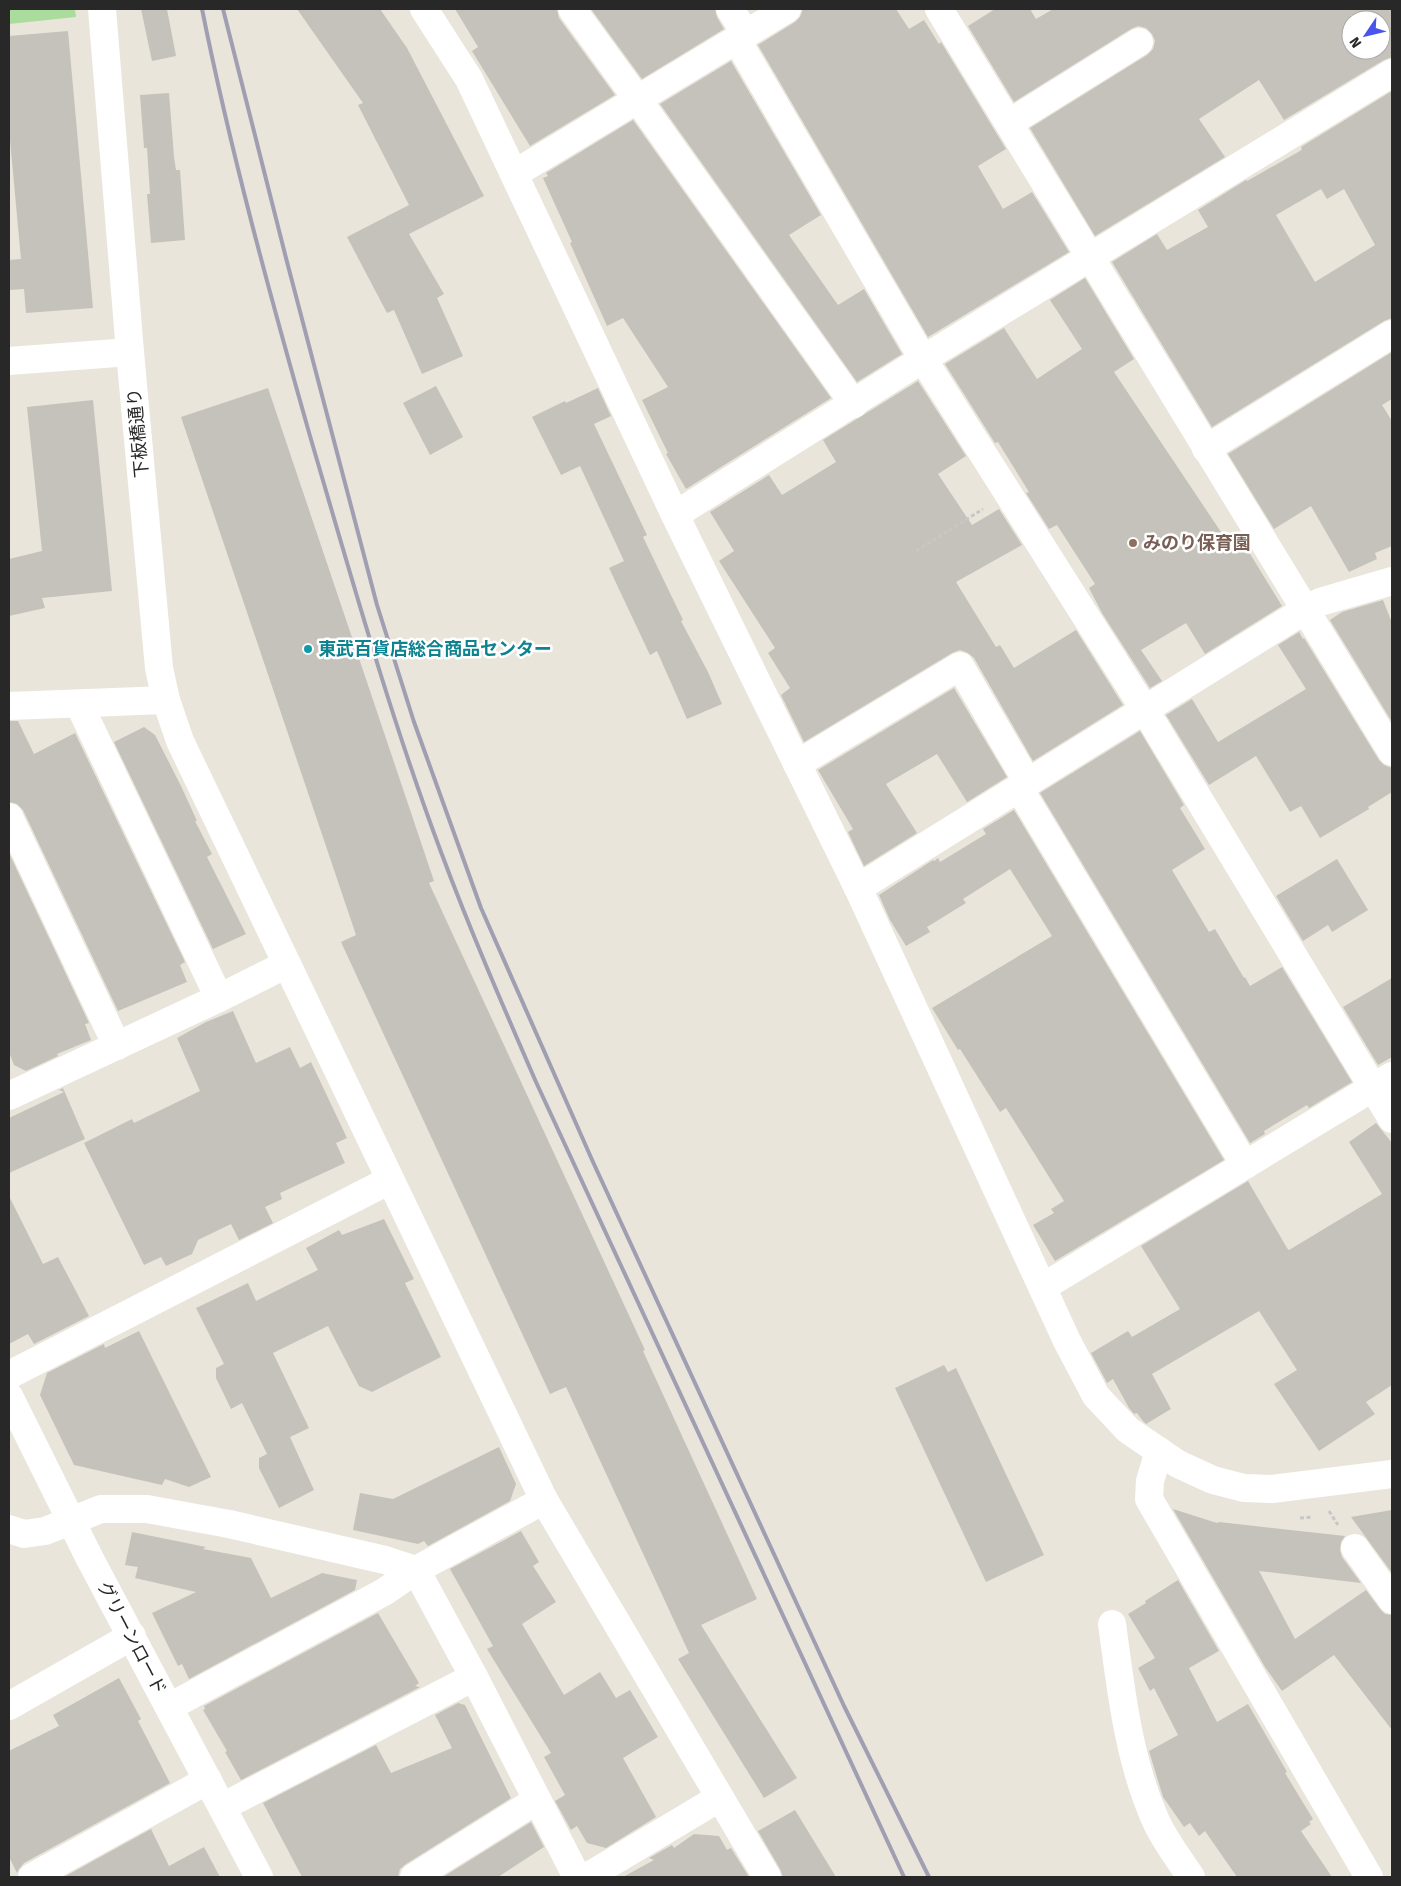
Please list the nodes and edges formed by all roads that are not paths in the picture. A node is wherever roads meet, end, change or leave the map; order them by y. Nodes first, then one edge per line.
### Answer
1 (102, 9) edge
2 (424, 9) edge
3 (572, 9) edge
4 (730, 9) edge
5 (788, 9) edge
6 (938, 9) edge
7 (742, 37) junction
8 (1140, 42) dead end
9 (1392, 73) edge
10 (638, 100) junction
11 (1009, 123) junction
12 (514, 174) junction
13 (1092, 257) junction
14 (1392, 334) edge
15 (130, 352) junction
16 (924, 360) junction
17 (9, 361) edge
18 (854, 404) junction
19 (1206, 449) junction
20 (675, 515) junction
21 (1392, 581) edge
22 (1305, 610) junction
23 (166, 700) junction
24 (79, 704) junction
25 (9, 706) edge
26 (1145, 710) junction
27 (1392, 752) edge
28 (797, 764) junction
29 (1024, 785) junction
30 (9, 817) edge
31 (858, 888) junction
32 (287, 964) junction
33 (219, 998) junction
34 (116, 1046) junction
35 (1383, 1082) edge
36 (11, 1090) edge
37 (1392, 1119) edge
38 (1245, 1165) junction
39 (390, 1180) junction
40 (1042, 1287) junction
41 (9, 1375) edge
42 (9, 1396) edge
43 (1159, 1451) junction
44 (1392, 1474) edge
45 (544, 1500) junction
46 (71, 1520) junction
47 (9, 1529) edge
48 (1355, 1548) dead end
49 (416, 1570) junction
50 (1392, 1600) edge
51 (1112, 1624) dead end
52 (132, 1636) junction
53 (474, 1677) junction
54 (9, 1706) edge
55 (169, 1707) junction
56 (208, 1780) junction
57 (719, 1798) junction
58 (537, 1800) junction
59 (222, 1807) junction
60 (252, 1875) edge
61 (32, 1877) edge
62 (414, 1877) edge
63 (577, 1877) edge
64 (587, 1877) edge
65 (767, 1877) edge
66 (1191, 1877) edge
67 (1369, 1877) edge

1 - 15 street, 下板橋通り
2 - 12 street
3 - 10 street
4 - 7 street
5 - 7 street
6 - 11 street
7 - 10 street
7 - 16 street
8 - 11 street
9 - 13 street
10 - 12 street
10 - 18 street
11 - 13 street
12 - 20 street
13 - 16 street
13 - 19 street
14 - 19 street
15 - 17 street
15 - 23 street, 下板橋通り
16 - 18 street
16 - 26 street
18 - 20 street
19 - 22 street
20 - 28 street
21 - 22 street
22 - 26 street
22 - 27 street
23 - 24 street
23 - 32 street, 下板橋通り
24 - 25 street
24 - 33 street
26 - 29 street
26 - 35 street
28 - 29 street
28 - 31 street
29 - 31 street
29 - 38 street
30 - 34 street
31 - 40 street
32 - 33 street
32 - 39 street, 下板橋通り
33 - 34 street
34 - 36 street
35 - 37 street
35 - 38 street
38 - 40 street
39 - 41 street
39 - 45 street, 下板橋通り
40 - 43 street
42 - 46 street, グリーンロード
43 - 44 street
43 - 67 street
45 - 49 street
45 - 57 street, 下板橋通り
46 - 47 street
46 - 49 street
46 - 52 street, グリーンロード
48 - 50 street
49 - 53 street
49 - 55 street
51 - 66 street
52 - 54 street
52 - 55 street, グリーンロード
53 - 58 street
53 - 59 street
55 - 56 street, グリーンロード
56 - 59 street, グリーンロード
56 - 61 street
57 - 64 street
57 - 65 street, 下板橋通り
58 - 62 street
58 - 63 street
59 - 60 street, グリーンロード

